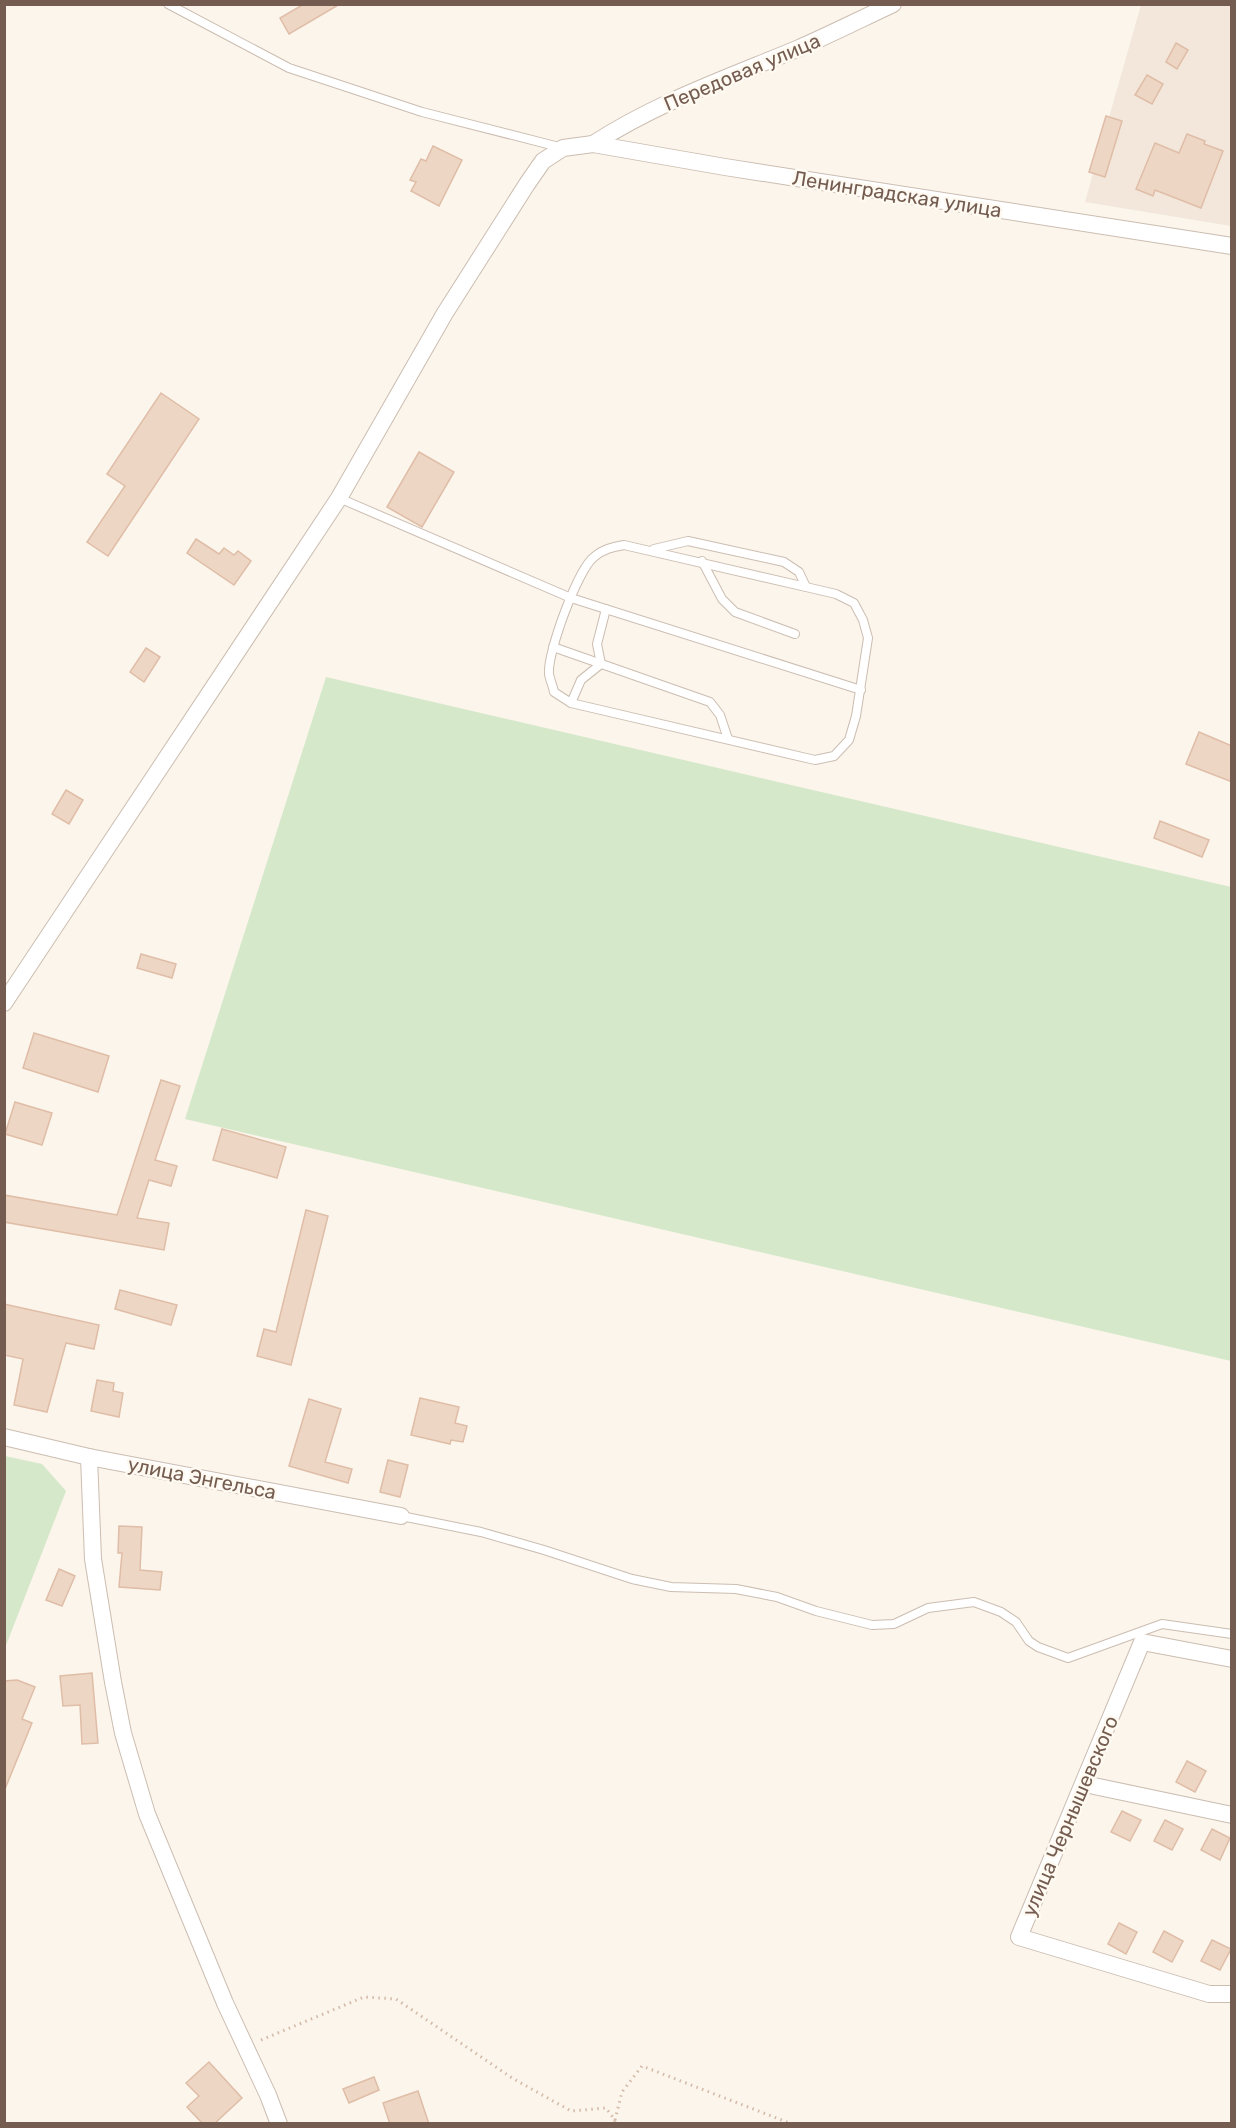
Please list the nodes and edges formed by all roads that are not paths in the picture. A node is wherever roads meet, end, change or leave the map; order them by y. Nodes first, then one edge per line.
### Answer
1 (168, 4) edge
2 (893, 4) edge
3 (592, 144) junction
4 (563, 148) junction
5 (1232, 246) edge
6 (339, 498) junction
7 (651, 550) junction
8 (702, 561) junction
9 (806, 586) junction
10 (571, 598) junction
11 (606, 609) junction
12 (795, 634) dead end
13 (553, 647) junction
14 (601, 664) junction
15 (861, 690) junction
16 (571, 703) junction
17 (728, 739) junction
18 (4, 1003) edge
19 (4, 1437) edge
20 (89, 1457) junction
21 (401, 1516) joint
22 (1232, 1634) edge
23 (1232, 1659) edge
24 (1094, 1786) dead end
25 (1232, 1815) edge
26 (1232, 1994) edge
27 (279, 2124) edge

1 - 4 lane
2 - 3 street, Передовая улица
3 - 4 street, Ленинградская улица
3 - 5 street, Ленинградская улица
4 - 6 street
6 - 10 lane
6 - 18 street
7 - 8 lane
7 - 9 lane
7 - 10 lane
8 - 9 lane
8 - 12 lane
9 - 15 lane
10 - 11 lane
10 - 13 lane
11 - 14 lane
11 - 15 lane
13 - 14 lane
13 - 16 lane
14 - 16 lane
14 - 17 lane
15 - 17 lane
16 - 17 lane
19 - 20 street, улица Энгельса
20 - 21 street, улица Энгельса
20 - 27 street
21 - 22 lane
23 - 26 street, улица Чернышевского
24 - 25 street

